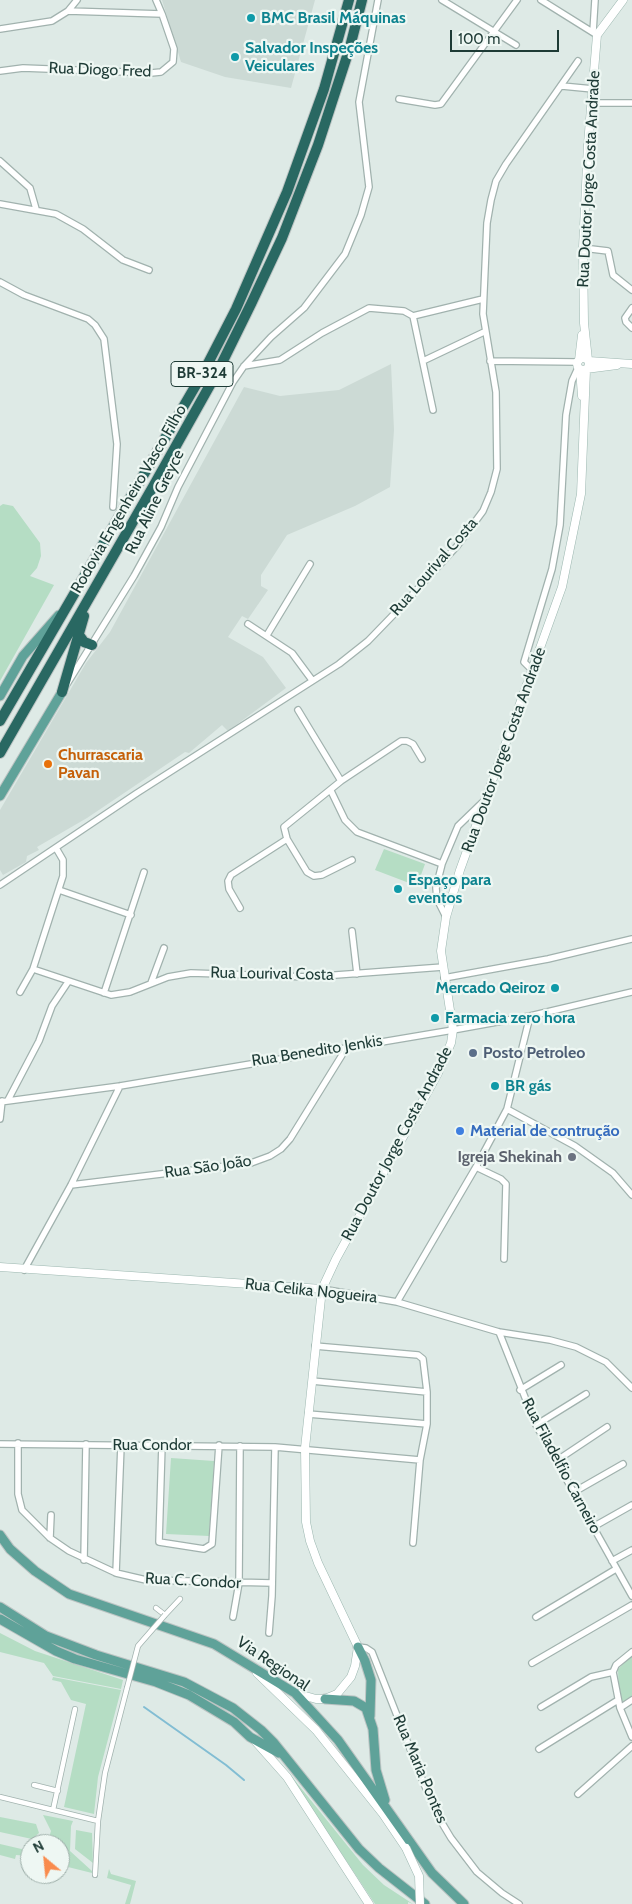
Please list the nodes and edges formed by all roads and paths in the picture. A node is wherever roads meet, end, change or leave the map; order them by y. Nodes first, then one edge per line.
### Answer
1 (77, 0) edge
2 (156, 0) edge
3 (349, 0) edge
4 (362, 0) edge
5 (378, 0) edge
6 (442, 0) edge
7 (517, 0) edge
8 (540, 0) edge
9 (595, 0) edge
10 (623, 0) edge
11 (68, 11) junction
12 (162, 14) junction
13 (0, 29) edge
14 (493, 32) junction
15 (595, 34) junction
16 (516, 45) dead end
17 (578, 61) dead end
18 (0, 71) edge
19 (562, 86) junction
20 (592, 89) junction
21 (399, 99) dead end
22 (592, 103) junction
23 (632, 103) edge
24 (0, 161) edge
25 (0, 204) edge
26 (36, 209) junction
27 (583, 248) junction
28 (149, 270) dead end
29 (0, 282) edge
30 (632, 290) edge
31 (483, 299) junction
32 (632, 308) edge
33 (413, 316) junction
34 (632, 328) edge
35 (484, 332) junction
36 (423, 361) junction
37 (490, 361) junction
38 (632, 364) edge
39 (583, 365) junction
40 (244, 366) junction
41 (433, 410) dead end
42 (113, 507) dead end
43 (310, 564) dead end
44 (74, 598) junction
45 (89, 599) junction
46 (248, 624) dead end
47 (79, 635) junction
48 (267, 635) junction
49 (92, 645) junction
50 (533, 671) junction
51 (312, 680) junction
52 (62, 692) junction
53 (0, 696) edge
54 (298, 710) dead end
55 (0, 721) edge
56 (0, 753) edge
57 (422, 758) dead end
58 (341, 782) junction
59 (331, 791) junction
60 (0, 796) edge
61 (487, 797) junction
62 (287, 839) junction
63 (56, 848) junction
64 (352, 860) dead end
65 (442, 864) junction
66 (144, 872) dead end
67 (0, 885) edge
68 (59, 890) junction
69 (240, 908) dead end
70 (131, 915) junction
71 (446, 917) junction
72 (352, 931) dead end
73 (632, 939) edge
74 (164, 948) dead end
75 (443, 968) junction
76 (33, 969) junction
77 (357, 974) junction
78 (444, 978) junction
79 (68, 982) junction
80 (151, 983) junction
81 (20, 992) dead end
82 (632, 992) edge
83 (104, 994) junction
84 (530, 1016) junction
85 (453, 1030) junction
86 (348, 1046) junction
87 (120, 1086) junction
88 (3, 1101) edge
89 (506, 1109) junction
90 (0, 1119) edge
91 (476, 1167) junction
92 (71, 1185) junction
93 (632, 1195) edge
94 (504, 1259) dead end
95 (0, 1267) edge
96 (24, 1270) junction
97 (322, 1289) junction
98 (397, 1302) junction
99 (499, 1332) junction
100 (315, 1346) junction
101 (561, 1365) dead end
102 (312, 1381) junction
103 (632, 1388) edge
104 (520, 1390) junction
105 (427, 1392) junction
106 (586, 1394) dead end
107 (308, 1414) junction
108 (426, 1424) junction
109 (536, 1426) junction
110 (607, 1426) dead end
111 (18, 1443) junction
112 (0, 1444) edge
113 (86, 1444) junction
114 (162, 1444) junction
115 (121, 1445) junction
116 (219, 1445) junction
117 (240, 1446) junction
118 (275, 1446) junction
119 (305, 1448) junction
120 (420, 1460) junction
121 (556, 1460) junction
122 (623, 1464) dead end
123 (574, 1492) junction
124 (632, 1505) edge
125 (51, 1515) dead end
126 (593, 1527) junction
127 (0, 1535) edge
128 (50, 1538) junction
129 (413, 1543) dead end
130 (632, 1550) edge
131 (84, 1560) junction
132 (612, 1561) junction
133 (616, 1569) junction
134 (116, 1573) junction
135 (239, 1583) junction
136 (272, 1583) junction
137 (632, 1595) edge
138 (180, 1599) dead end
139 (632, 1605) edge
140 (0, 1607) edge
141 (156, 1608) dead end
142 (165, 1615) junction
143 (233, 1617) dead end
144 (536, 1617) dead end
145 (0, 1619) edge
146 (269, 1632) dead end
147 (358, 1647) junction
148 (632, 1652) edge
149 (244, 1661) junction
150 (532, 1663) dead end
151 (613, 1672) junction
152 (295, 1693) junction
153 (326, 1699) junction
154 (618, 1700) junction
155 (632, 1700) edge
156 (541, 1707) dead end
157 (620, 1708) junction
158 (75, 1709) dead end
159 (370, 1716) junction
160 (250, 1737) junction
161 (632, 1737) edge
162 (632, 1746) edge
163 (539, 1749) dead end
164 (285, 1756) junction
165 (34, 1785) dead end
166 (58, 1791) junction
167 (578, 1794) dead end
168 (0, 1797) edge
169 (387, 1807) junction
170 (53, 1810) junction
171 (98, 1821) junction
172 (95, 1875) dead end
173 (369, 1904) edge
174 (420, 1904) edge
175 (425, 1904) edge
176 (464, 1904) edge
177 (519, 1904) edge

1 - 11 street
2 - 12 street
3 - 44 highway, Rodovia Engenheiro Vasco Filho / BR-324
4 - 45 highway, Rodovia Engenheiro Vasco Filho / BR-324
5 - 40 street, Rua Aline Greyce
6 - 14 street
7 - 14 street
8 - 15 street
9 - 15 street
10 - 15 main road
11 - 12 street
11 - 13 street
12 - 18 street, Rua Diogo Fred
14 - 16 street
14 - 21 street
15 - 20 main road, Rua Doutor Jorge Costa Andrade
17 - 19 street, Rua Lourival Costa
19 - 20 street
19 - 31 street, Rua Lourival Costa
20 - 22 main road, Rua Doutor Jorge Costa Andrade
22 - 23 street
22 - 27 main road, Rua Doutor Jorge Costa Andrade
24 - 26 street
25 - 26 street
26 - 28 street
27 - 30 street
27 - 39 main road, Rua Doutor Jorge Costa Andrade
29 - 42 street
31 - 33 street
31 - 35 street, Rua Lourival Costa
32 - 34 street
33 - 36 street
33 - 40 street
35 - 36 street
35 - 37 street, Rua Lourival Costa
36 - 41 street
37 - 39 street
37 - 51 street, Rua Lourival Costa
38 - 39 main road
39 - 50 main road, Rua Doutor Jorge Costa Andrade
39 - 50 street
40 - 49 street, Rua Aline Greyce
43 - 48 street
44 - 53 main road
44 - 55 highway, Rodovia Engenheiro Vasco Filho / BR-324
45 - 47 highway
45 - 56 highway, Rodovia Engenheiro Vasco Filho / BR-324
46 - 48 street
47 - 49 highway
47 - 52 highway
48 - 51 street
49 - 52 street, Rua Aline Greyce
50 - 61 main road, Rua Doutor Jorge Costa Andrade
51 - 63 street, Rua Lourival Costa
52 - 60 main road, Rua Aline Greyce
54 - 58 street
57 - 58 street
58 - 59 street
59 - 62 street
59 - 65 street
61 - 65 street
61 - 71 main road, Rua Doutor Jorge Costa Andrade
62 - 64 street
62 - 69 street
63 - 67 street, Rua Lourival Costa
63 - 68 street
65 - 71 street
66 - 70 street
68 - 70 street
68 - 76 street
70 - 83 street
71 - 75 main road, Rua Doutor Jorge Costa Andrade
72 - 77 street
73 - 78 street
74 - 80 street
75 - 77 street, Rua Lourival Costa
75 - 78 main road, Rua Doutor Jorge Costa Andrade
76 - 79 street, Rua Lourival Costa
76 - 81 street
77 - 80 street, Rua Lourival Costa
78 - 85 main road, Rua Doutor Jorge Costa Andrade
79 - 83 street, Rua Lourival Costa
79 - 88 street
80 - 83 street, Rua Lourival Costa
82 - 84 street, Rua Benedito Jenkis
84 - 85 street, Rua Benedito Jenkis
84 - 89 street
85 - 86 street, Rua Benedito Jenkis
85 - 97 main road, Rua Doutor Jorge Costa Andrade
86 - 87 street, Rua Benedito Jenkis
86 - 92 street, Rua São João
87 - 88 street, Rua Benedito Jenkis
87 - 92 street
88 - 90 street
89 - 91 street
89 - 93 street
91 - 94 street
91 - 98 street
92 - 96 street
95 - 96 main road, Rua Celika Nogueira
96 - 97 main road, Rua Celika Nogueira
97 - 98 street, Rua Celika Nogueira
97 - 100 main road, Rua Doutor Jorge Costa Andrade
98 - 99 street, Rua Celika Nogueira
99 - 103 street, Rua Celika Nogueira
99 - 104 street, Rua Filadelfio Carneiro
100 - 102 main road, Rua Doutor Jorge Costa Andrade
100 - 105 street
101 - 104 street
102 - 105 street
102 - 107 main road, Rua Doutor Jorge Costa Andrade
104 - 109 street, Rua Filadelfio Carneiro
105 - 108 street
106 - 109 street
107 - 108 street
107 - 119 main road, Rua Doutor Jorge Costa Andrade
108 - 120 street
109 - 121 street, Rua Filadelfio Carneiro
110 - 121 street
111 - 112 street, Rua Condor
111 - 113 street, Rua Condor
111 - 128 street, Rua C. Condor
113 - 115 street, Rua Condor
113 - 131 street
114 - 115 street, Rua Condor
114 - 116 street, Rua Condor
114 - 116 street
115 - 134 street
116 - 117 street, Rua Condor
117 - 118 street, Rua Condor
117 - 135 street
118 - 119 street, Rua Condor
118 - 136 street
119 - 120 street, Rua Condor
119 - 147 main road, Rua Doutor Jorge Costa Andrade
120 - 129 street
121 - 123 street, Rua Filadelfio Carneiro
122 - 123 street
123 - 126 street, Rua Filadelfio Carneiro
124 - 126 street
125 - 128 street
126 - 132 street, Rua Filadelfio Carneiro
127 - 149 main road, Via Regional
128 - 131 street, Rua C. Condor
130 - 132 street
131 - 134 street, Rua C. Condor
132 - 133 street, Rua Filadelfio Carneiro
133 - 137 street, Rua Filadelfio Carneiro
133 - 144 street
134 - 135 street, Rua C. Condor
135 - 136 street, Rua C. Condor
135 - 143 street
136 - 146 street
138 - 142 street
139 - 150 street
140 - 164 main road
141 - 142 street
142 - 171 street, bridge
145 - 160 main road
147 - 153 main road
147 - 159 main road
147 - 177 street, Rua Maria Pontes
148 - 151 street
149 - 152 main road, Via Regional
149 - 174 main road, bridge
151 - 154 street
151 - 156 street
152 - 153 main road
152 - 169 main road, Via Regional
153 - 159 main road
154 - 157 street
154 - 163 street
155 - 157 street
157 - 161 street
158 - 166 street
159 - 169 main road
160 - 164 main road
160 - 173 main road
162 - 167 street
164 - 175 main road
165 - 166 street
166 - 170 street
168 - 170 street
169 - 176 main road, Via Regional
170 - 171 street
171 - 172 street

